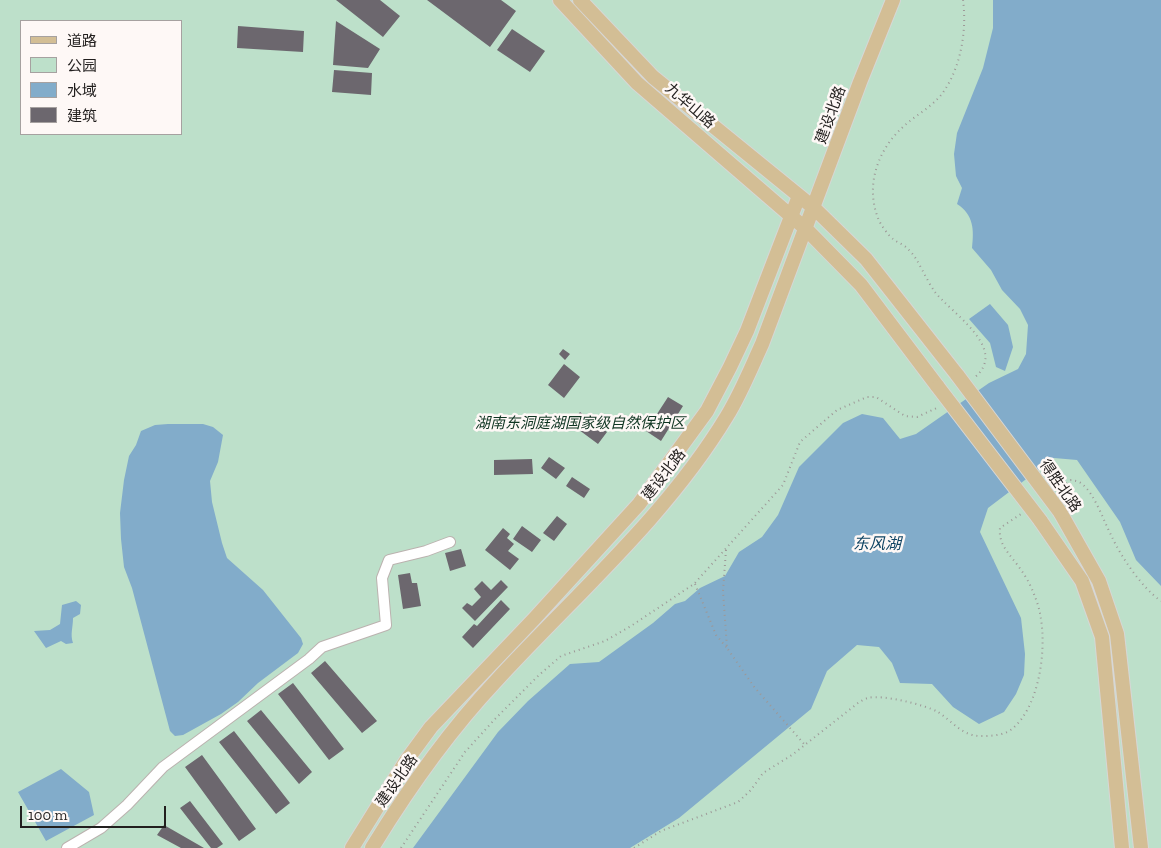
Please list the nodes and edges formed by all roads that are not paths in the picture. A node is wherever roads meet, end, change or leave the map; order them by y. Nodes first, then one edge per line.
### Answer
1 (560, 0) edge
2 (580, 0) edge
3 (893, 0) edge
4 (799, 196) junction
5 (814, 208) junction
6 (792, 217) junction
7 (806, 229) junction
8 (450, 542) dead end
9 (67, 848) edge
10 (352, 848) edge
11 (372, 848) edge
12 (1122, 848) edge
13 (1141, 848) edge

1 - 6 main road, 九华山路
2 - 4 main road, 九华山路
3 - 5 main road, 建设北路
4 - 5 main road, 九华山路
4 - 6 main road
5 - 7 main road, 建设北路
5 - 13 main road, 得胜北路, bridge
6 - 7 main road, 九华山路
6 - 10 main road
7 - 11 main road, 建设北路
7 - 12 main road, bridge
8 - 9 street

